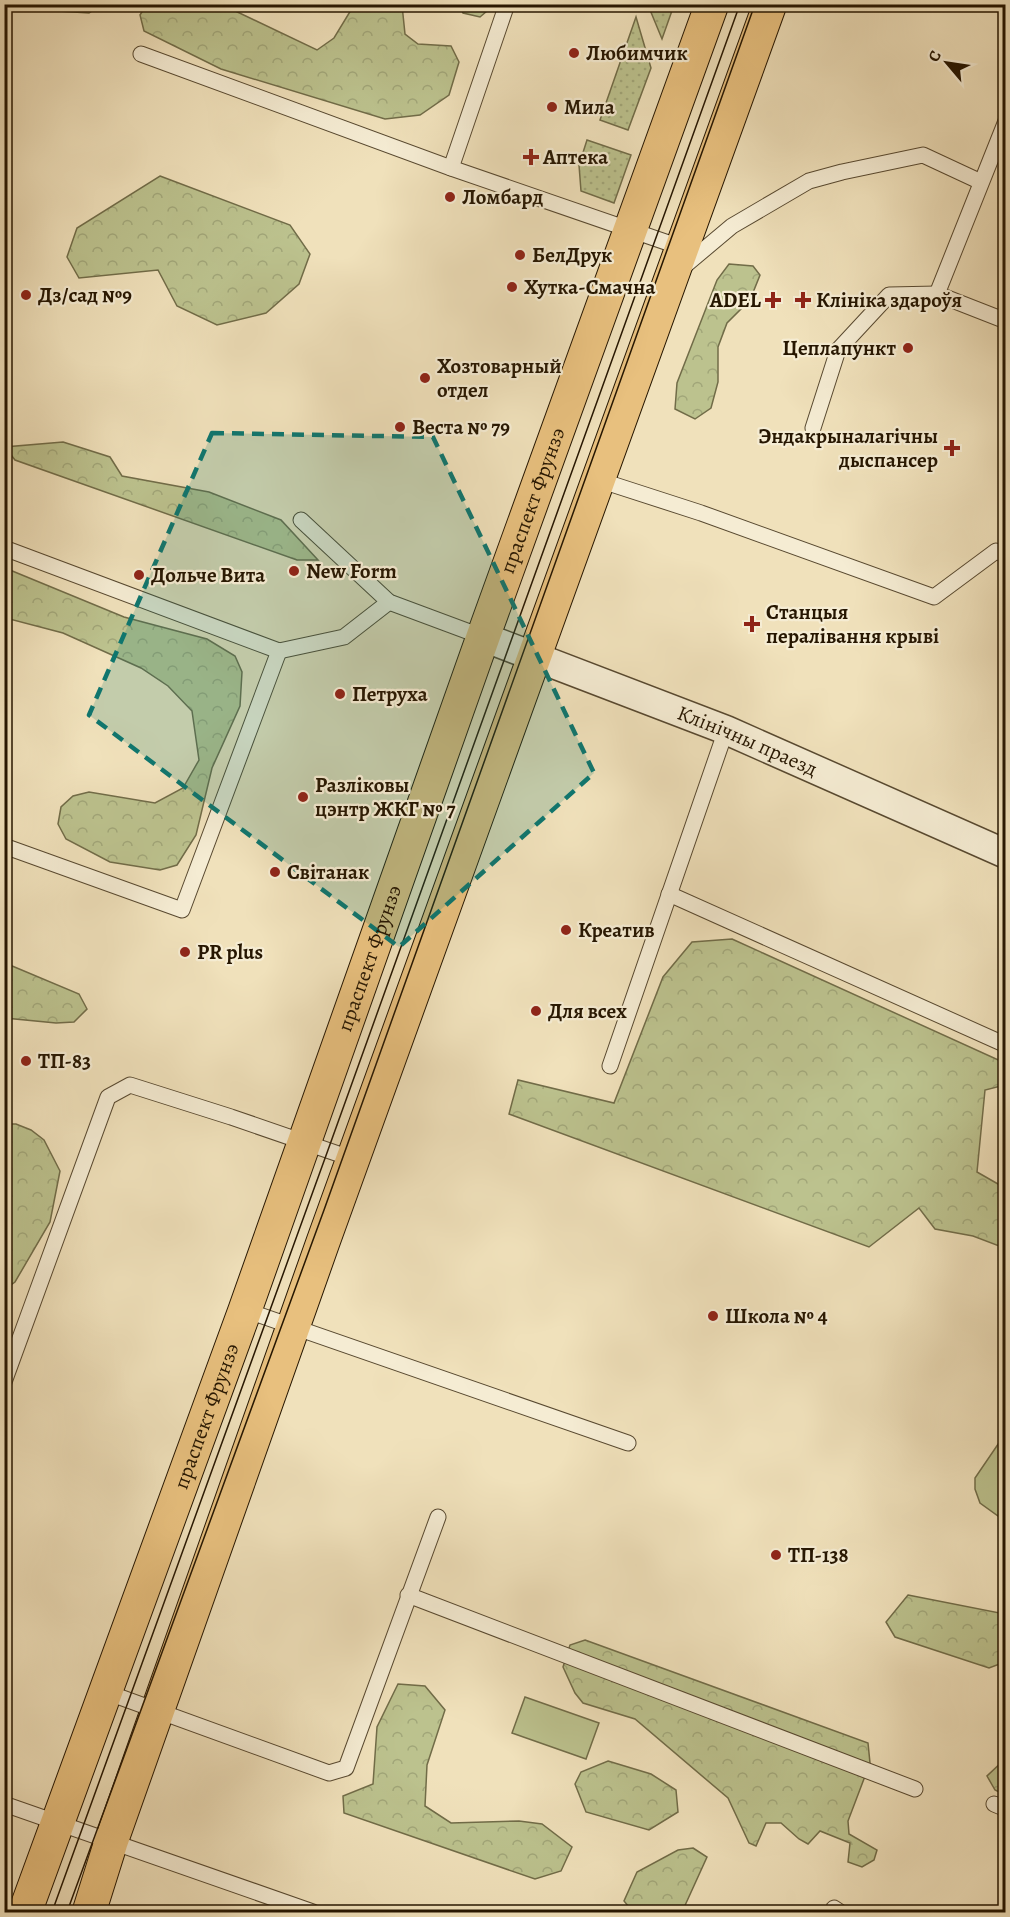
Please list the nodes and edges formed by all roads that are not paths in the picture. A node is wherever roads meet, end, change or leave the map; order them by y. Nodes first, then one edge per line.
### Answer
1 (507, 4) edge
2 (712, 4) edge
3 (770, 4) edge
4 (141, 54) dead end
5 (1005, 121) edge
6 (451, 168) junction
7 (981, 182) junction
8 (631, 230) junction
9 (678, 262) junction
10 (937, 294) junction
11 (1005, 321) edge
12 (813, 428) dead end
13 (598, 480) junction
14 (301, 520) dead end
15 (4, 548) edge
16 (1005, 555) edge
17 (388, 602) junction
18 (483, 637) junction
19 (279, 651) junction
20 (534, 656) junction
21 (726, 730) junction
22 (4, 846) edge
23 (1005, 854) edge
24 (669, 894) junction
25 (1005, 1045) edge
26 (610, 1066) dead end
27 (305, 1142) junction
28 (353, 1159) junction
29 (245, 1310) junction
30 (292, 1327) junction
31 (4, 1382) edge
32 (628, 1443) dead end
33 (438, 1517) dead end
34 (408, 1595) junction
35 (106, 1692) junction
36 (158, 1710) junction
37 (915, 1789) dead end
38 (4, 1804) edge
39 (58, 1823) junction
40 (111, 1842) junction
41 (303, 1911) edge
42 (25, 1912) edge
43 (89, 1912) edge

1 - 6 lane
2 - 8 main road, праспект Фрунзэ
3 - 9 main road
4 - 6 lane
5 - 7 lane
6 - 8 lane
7 - 9 lane
7 - 10 lane
8 - 9 lane
8 - 18 main road, праспект Фрунзэ
9 - 13 main road
10 - 11 lane
10 - 12 lane
13 - 16 lane
13 - 20 main road
14 - 17 lane
15 - 19 lane
17 - 18 lane
17 - 19 lane
18 - 20 street, Клінічны праезд
18 - 27 main road, праспект Фрунзэ
19 - 22 lane
20 - 21 street, Клінічны праезд
20 - 28 main road
21 - 23 street, Клінічны праезд
21 - 24 lane
24 - 25 lane
24 - 26 lane
27 - 28 lane
27 - 29 main road, праспект Фрунзэ
27 - 31 lane
28 - 30 main road
29 - 30 lane
29 - 35 main road, праспект Фрунзэ
30 - 32 lane
30 - 36 main road
33 - 34 lane
34 - 36 lane
34 - 37 lane
35 - 36 lane
35 - 39 main road, праспект Фрунзэ
36 - 40 main road
38 - 39 lane
39 - 40 lane
39 - 42 main road, праспект Фрунзэ
40 - 41 lane
40 - 43 main road

